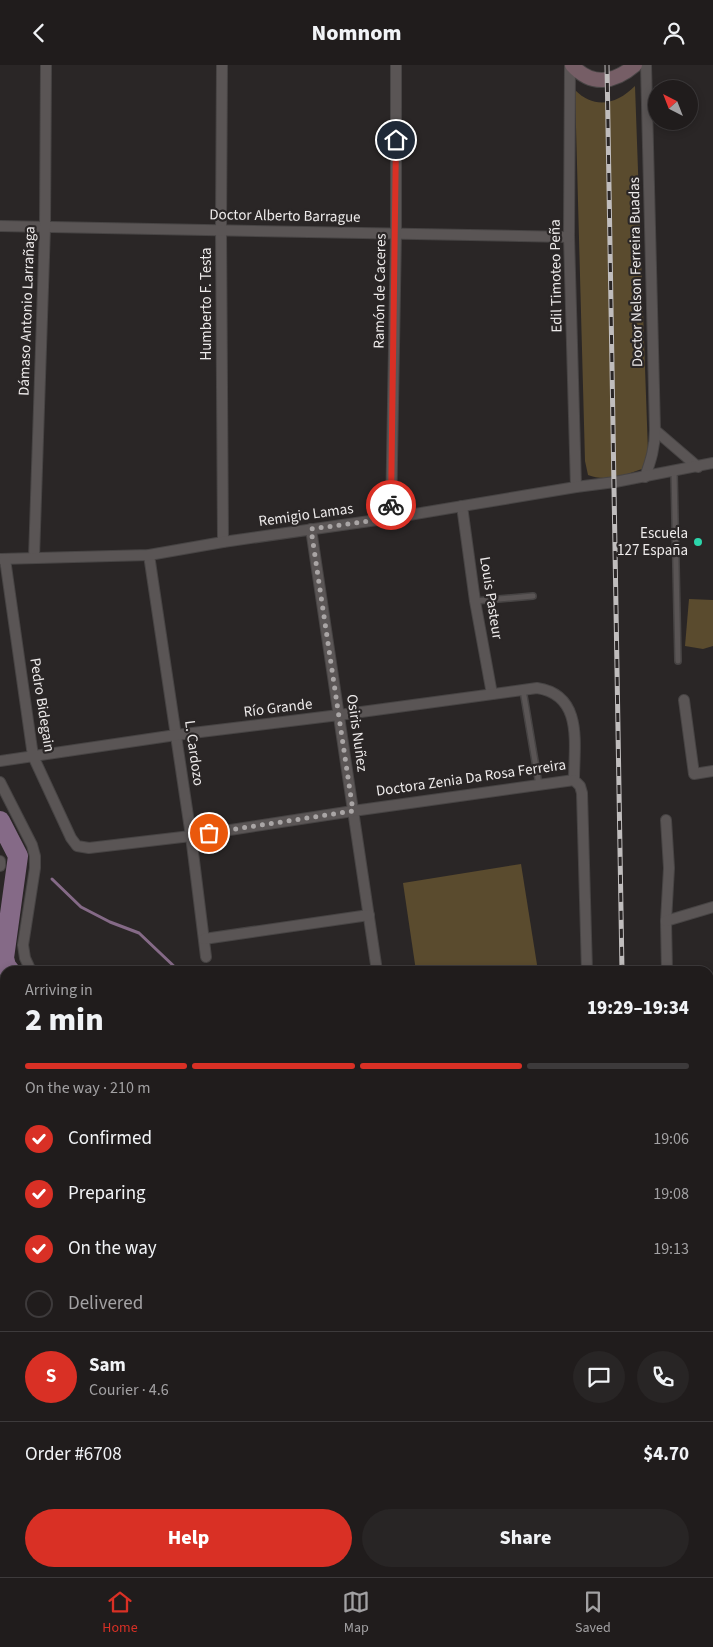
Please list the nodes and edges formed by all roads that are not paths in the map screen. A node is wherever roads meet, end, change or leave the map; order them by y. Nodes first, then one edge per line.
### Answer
1 (46, 65) edge
2 (222, 65) edge
3 (396, 65) edge
4 (571, 65) edge
5 (635, 65) edge
6 (646, 65) edge
7 (0, 226) edge
8 (44, 227) junction
9 (221, 229) junction
10 (396, 233) junction
11 (569, 237) junction
12 (655, 429) junction
13 (713, 464) edge
14 (698, 467) junction
15 (674, 471) junction
16 (645, 477) junction
17 (576, 487) junction
18 (462, 506) junction
19 (391, 518) junction
20 (311, 529) junction
21 (223, 542) junction
22 (149, 555) junction
23 (34, 558) junction
24 (3, 559) edge
25 (533, 596) dead end
26 (476, 601) junction
27 (678, 661) dead end
28 (523, 689) junction
29 (492, 694) junction
30 (558, 695) joint
31 (684, 700) dead end
32 (339, 715) junction
33 (176, 735) junction
34 (33, 756) junction
35 (0, 761) edge
36 (713, 771) edge
37 (574, 780) junction
38 (0, 782) edge
39 (539, 786) junction
40 (353, 811) junction
41 (666, 820) dead end
42 (191, 836) junction
43 (77, 846) joint
44 (0, 861) edge
45 (0, 867) edge
46 (713, 907) edge
47 (368, 915) junction
48 (666, 921) junction
49 (204, 939) junction
50 (206, 957) dead end
51 (29, 966) edge
52 (376, 966) edge
53 (586, 966) edge
54 (667, 966) edge

1 - 8 street, Dámaso Antonio Larrañaga
2 - 9 street, Humberto F. Testa
3 - 10 street, Ramón de Caceres
4 - 5 street
4 - 11 street, Edil Timoteo Peña
6 - 12 street, Doctor Nelson Ferreira Buadas
7 - 8 street, Doctor Alberto Barrague
8 - 9 street, Doctor Alberto Barrague
8 - 23 street, Dámaso Antonio Larrañaga
9 - 10 street, Doctor Alberto Barrague
9 - 21 street, Humberto F. Testa
10 - 11 street, Doctor Alberto Barrague
10 - 19 street, Ramón de Caceres
11 - 17 street, Edil Timoteo Peña
12 - 14 street
12 - 16 street, Doctor Nelson Ferreira Buadas
13 - 14 street, Remigio Lamas
14 - 15 street, Remigio Lamas
15 - 16 street, Remigio Lamas
15 - 27 lane
16 - 17 street, Remigio Lamas
17 - 18 street, Remigio Lamas
18 - 19 street, Remigio Lamas
18 - 26 street, Louis Pasteur
19 - 20 street, Remigio Lamas
20 - 21 street, Remigio Lamas
20 - 32 street, Osiris Nuñez
21 - 22 street, Remigio Lamas
22 - 23 street, Remigio Lamas
22 - 33 street, L. Cardozo
23 - 24 street, Remigio Lamas
24 - 34 street, Pedro Bidegain
25 - 26 lane
26 - 29 street, Louis Pasteur
28 - 29 street, Río Grande
28 - 30 street, Río Grande
28 - 39 lane
29 - 32 street, Río Grande
30 - 37 street, Doctora Zenia Da Rosa Ferreira
31 - 36 street
32 - 33 street, Río Grande
32 - 40 street, Osiris Nuñez
33 - 34 street, Río Grande
33 - 42 street, L. Cardozo
34 - 35 street, Río Grande
34 - 43 street, Pedro Bidegain
37 - 39 street, Doctora Zenia Da Rosa Ferreira
37 - 53 street
38 - 51 street
39 - 40 street, Doctora Zenia Da Rosa Ferreira
40 - 42 street, Doctora Zenia Da Rosa Ferreira
40 - 47 street, Osiris Nuñez
41 - 48 street
42 - 43 street, Doctora Zenia Da Rosa Ferreira
42 - 49 street, L. Cardozo
44 - 45 street
46 - 48 street
47 - 49 street
47 - 52 street, Osiris Nuñez
48 - 54 street
49 - 50 street, L. Cardozo

